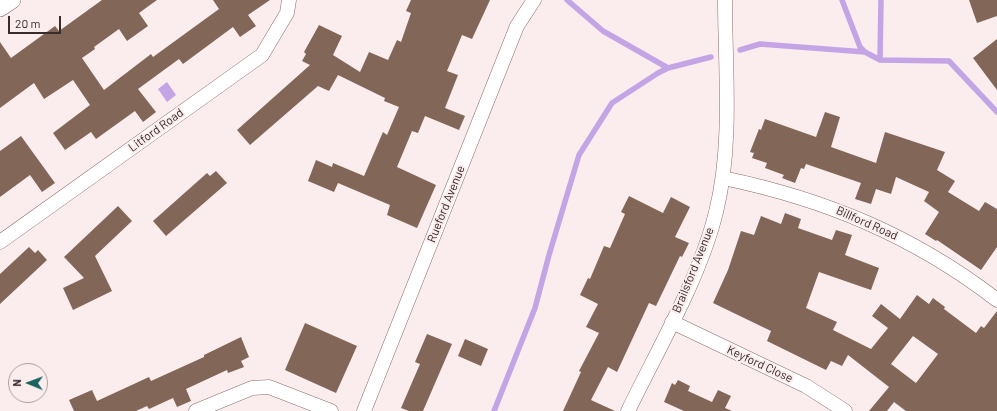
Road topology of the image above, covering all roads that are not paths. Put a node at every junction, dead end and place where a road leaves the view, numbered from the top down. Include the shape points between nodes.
1 (12, 0) edge
2 (289, 0) edge
3 (534, 0) edge
4 (725, 0) edge
5 (0, 8) edge
6 (723, 178) junction
7 (0, 242) edge
8 (997, 300) edge
9 (672, 322) junction
10 (196, 411) edge
11 (331, 411) edge
12 (364, 411) edge
13 (628, 411) edge
14 (846, 411) edge

1 - 5 street
2 - 7 street, Litford Road via 287,13 262,55
3 - 12 street, Rueford Avenue via 517,26
4 - 6 street, Brailsford Avenue via 726,148
6 - 8 street, Billford Road via 801,197 876,226 947,264
6 - 9 street, Brailsford Avenue via 705,248
9 - 13 street, Brailsford Avenue
9 - 14 street, Keyford Close via 806,386
10 - 11 street via 252,388 269,387

